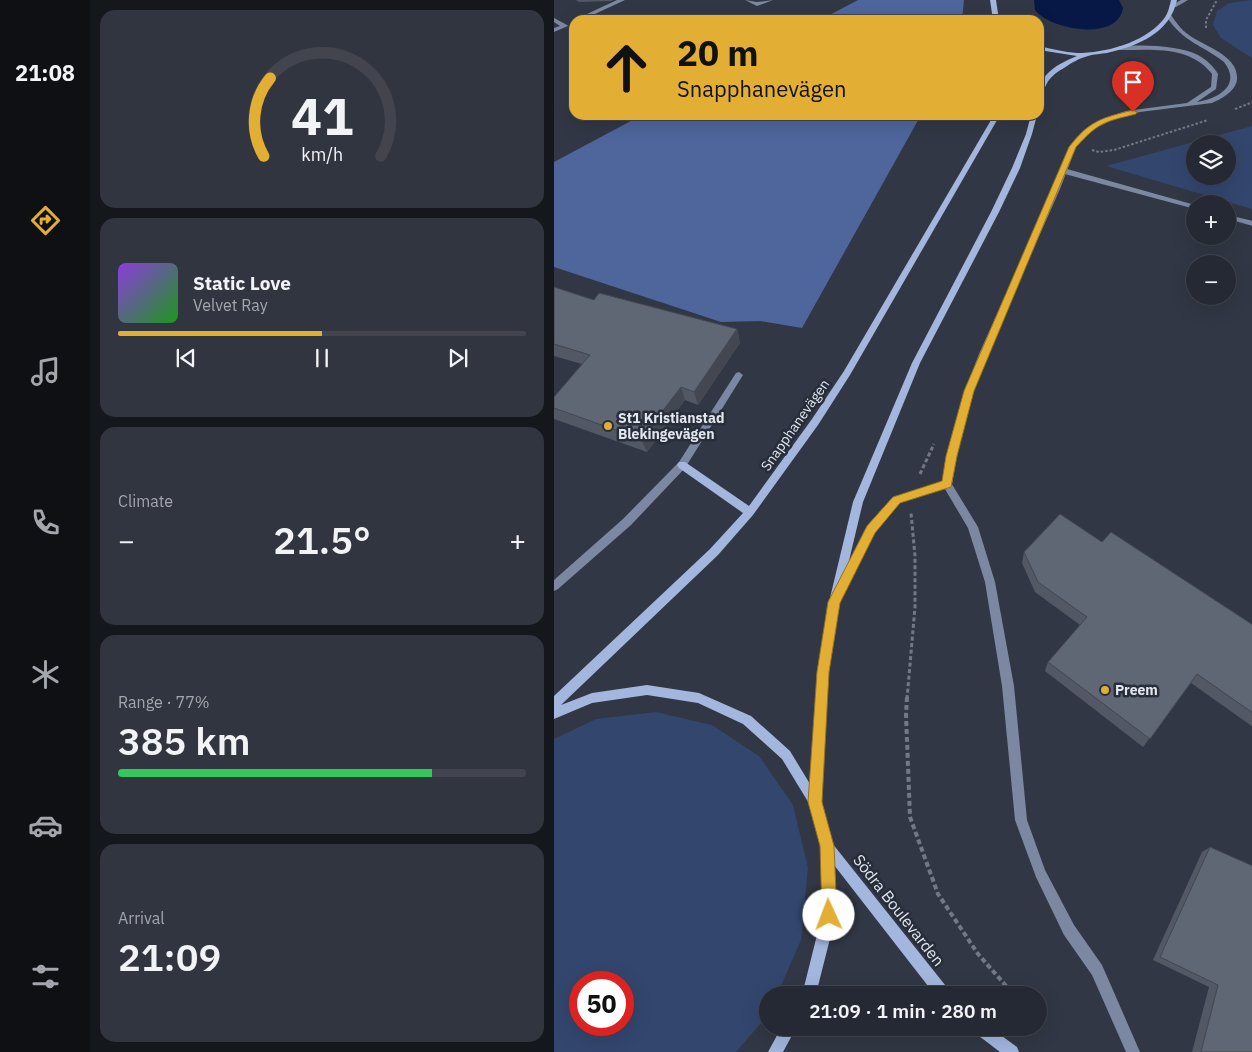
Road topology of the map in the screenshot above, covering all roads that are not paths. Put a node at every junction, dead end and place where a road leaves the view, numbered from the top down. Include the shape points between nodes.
1 (622, 0) edge
2 (748, 0) edge
3 (770, 0) edge
4 (993, 0) edge
5 (1185, 0) edge
6 (1174, 3) edge
7 (589, 15) edge
8 (995, 15) edge
9 (1169, 16) junction
10 (554, 20) edge
11 (569, 24) edge
12 (565, 26) junction
13 (554, 30) edge
14 (1119, 48) junction
15 (1044, 49) edge
16 (1087, 54) junction
17 (1044, 82) edge
18 (1185, 106) junction
19 (994, 120) edge
20 (1033, 120) edge
21 (1064, 171) junction
22 (1186, 205) edge
23 (1236, 219) edge
24 (1252, 224) edge
25 (739, 375) dead end
26 (682, 465) junction
27 (947, 484) junction
28 (750, 512) junction
29 (554, 586) edge
30 (834, 602) junction
31 (554, 704) edge
32 (554, 713) edge
33 (815, 802) junction
34 (827, 846) junction
35 (809, 986) edge
36 (937, 986) edge
37 (784, 1036) edge
38 (991, 1036) edge
39 (775, 1052) edge
40 (1012, 1052) edge
41 (1133, 1052) edge

1 - 7 street
2 - 3 street via 757,4
4 - 8 main road
5 - 6 street
6 - 9 main road
9 - 14 main road via 1150,34
9 - 18 street via 1186,36 1227,61 1233,71 1233,84 1221,98
10 - 12 street
11 - 12 street
12 - 13 street
14 - 16 main road
14 - 18 street via 1178,51 1206,62 1215,74 1214,88
15 - 16 main road
16 - 17 main road via 1051,72
18 - 21 street via 1112,117 1089,128 1073,147
19 - 28 main road, Snapphanevägen via 847,373
20 - 30 main road via 1016,168 995,212 916,363 858,502
21 - 22 street
21 - 27 street via 969,391 951,456
23 - 24 street
25 - 26 street
26 - 28 main road
26 - 29 street via 627,522
27 - 30 main road via 896,500 871,529
27 - 41 street via 973,527 990,582 1008,686 1020,820 1040,873 1069,930 1098,970
28 - 31 main road, Snapphanevägen via 714,552
30 - 33 main road via 823,672
32 - 33 main road via 592,698 647,690 700,698 747,720 786,754
33 - 34 main road
34 - 35 main road via 829,915
34 - 36 main road, Södra Boulevarden
37 - 39 main road
38 - 40 main road

